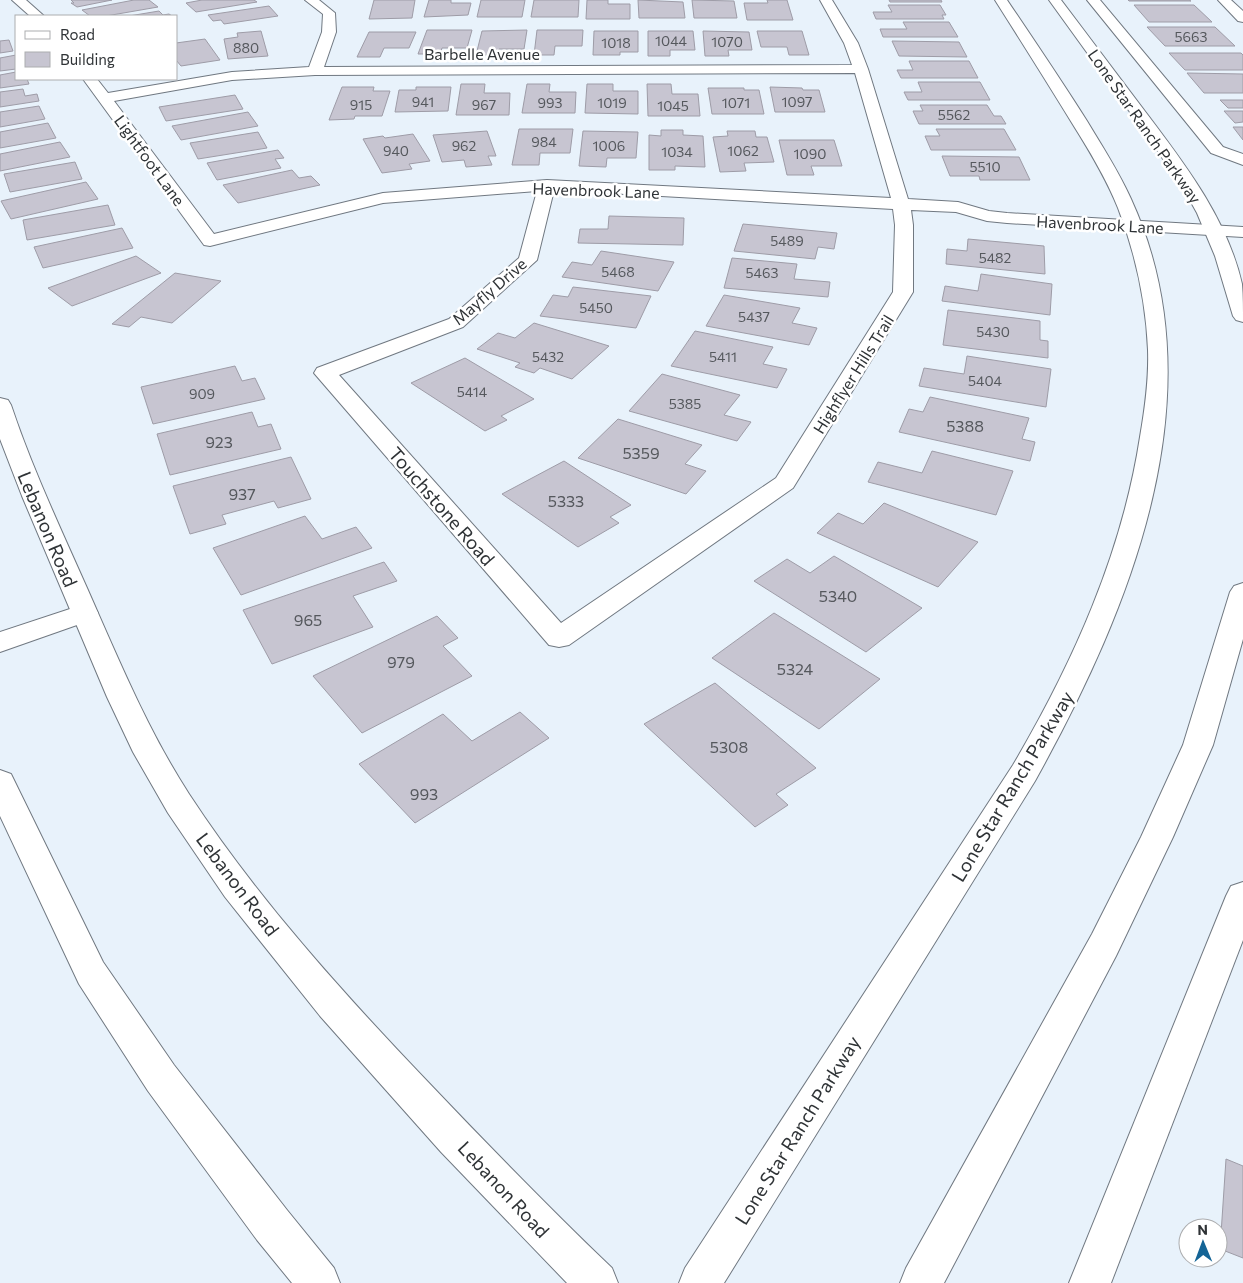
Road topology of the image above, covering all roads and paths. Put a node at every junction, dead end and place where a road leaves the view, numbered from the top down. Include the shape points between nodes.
1 (311, 0) edge
2 (826, 0) edge
3 (1001, 0) edge
4 (1055, 0) edge
5 (1093, 0) edge
6 (1224, 0) edge
7 (17, 5) edge
8 (36, 15) edge
9 (1243, 18) edge
10 (861, 69) junction
11 (315, 71) junction
12 (91, 80) edge
13 (104, 98) junction
14 (1243, 160) edge
15 (547, 186) junction
16 (1002, 201) dead end
17 (1032, 203) dead end
18 (901, 204) junction
19 (958, 207) junction
20 (1206, 214) junction
21 (1234, 215) dead end
22 (1129, 217) junction
23 (1214, 230) junction
24 (1243, 232) edge
25 (210, 241) joint
26 (1243, 316) edge
27 (325, 373) joint
28 (0, 406) edge
29 (1243, 592) edge
30 (84, 614) junction
31 (559, 638) joint
32 (0, 642) edge
33 (0, 782) edge
34 (1243, 896) edge
35 (318, 1283) edge
36 (597, 1283) edge
37 (700, 1283) edge
38 (921, 1283) edge
39 (1090, 1283) edge

1 - 11 street via 329,13 329,32
2 - 10 street, Highflyer Hills Trail via 851,43
3 - 22 street, Lone Star Ranch Parkway via 1110,173
4 - 20 street, Lone Star Ranch Parkway via 1176,163
5 - 14 street via 1217,150
6 - 9 street
7 - 8 street
10 - 11 street, Barbelle Avenue
10 - 18 street, Highflyer Hills Trail
11 - 13 street, Barbelle Avenue via 232,76
12 - 13 street, Lightfoot Lane
13 - 25 street, Lightfoot Lane
15 - 18 street, Havenbrook Lane
15 - 25 street, Havenbrook Lane via 383,198
15 - 27 street, Mayfly Drive via 528,260 456,323
16 - 19 street, Havenbrook Lane via 981,201
17 - 22 street, Havenbrook Lane
18 - 19 street, Havenbrook Lane
18 - 31 street, Highflyer Hills Trail via 904,225 902,292 785,483
19 - 22 street, Havenbrook Lane via 987,216 1008,218
20 - 21 street, Havenbrook Lane
20 - 22 street, Havenbrook Lane
20 - 23 street, Lone Star Ranch Parkway
22 - 23 street, Havenbrook Lane
22 - 37 street, Lone Star Ranch Parkway via 1146,270 1155,318 1157,395 1143,488 1127,547 1100,623 1054,722 1024,773
23 - 24 street, Havenbrook Lane
23 - 26 street, Lone Star Ranch Parkway
27 - 31 street, Touchstone Road
28 - 30 street, Lebanon Road via 13,447
29 - 38 street via 1198,745 1157,837 1104,945
30 - 32 street
30 - 36 street, Lebanon Road via 147,747 178,802 238,890 370,1047 559,1248
33 - 35 street via 91,973 161,1078
34 - 39 street

